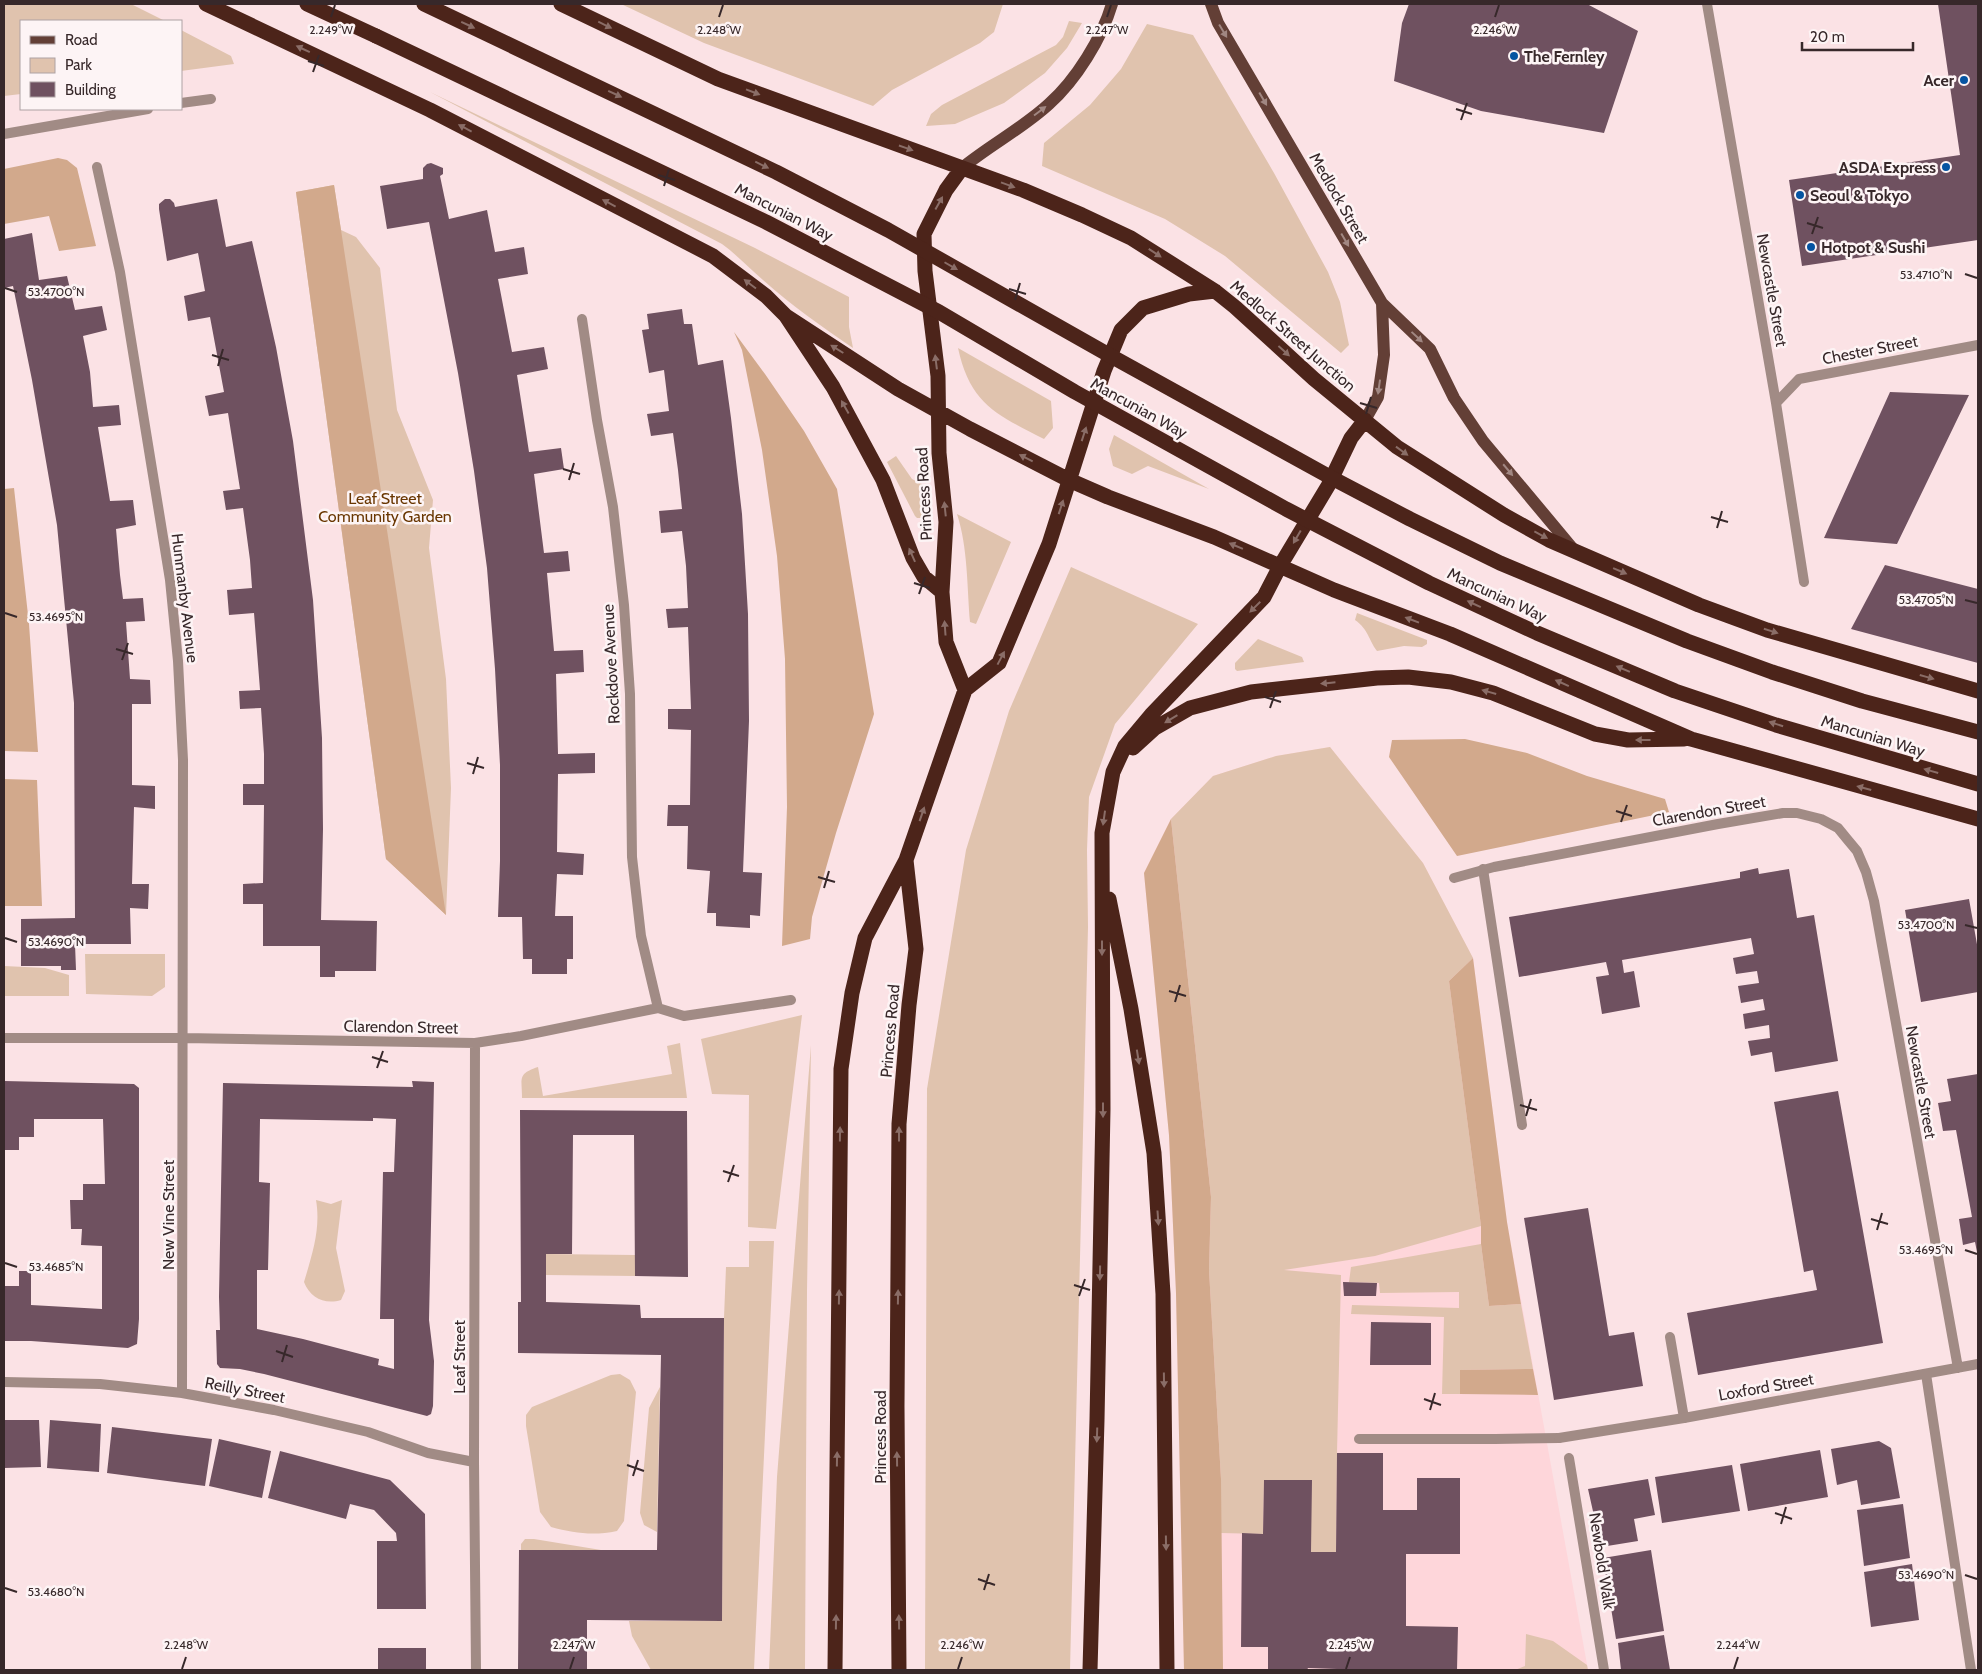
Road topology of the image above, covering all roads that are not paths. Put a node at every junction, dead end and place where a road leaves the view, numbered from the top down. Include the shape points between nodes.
1 (206, 4) edge
2 (307, 4) edge
3 (424, 4) edge
4 (561, 4) edge
5 (1112, 4) edge
6 (1211, 4) edge
7 (1707, 4) edge
8 (211, 99) dead end
9 (182, 103) edge
10 (142, 110) edge
11 (4, 134) edge
12 (97, 168) dead end
13 (962, 168) junction
14 (1215, 291) junction
15 (1382, 303) junction
16 (786, 316) junction
17 (582, 319) dead end
18 (1978, 345) edge
19 (1776, 403) junction
20 (938, 410) junction
21 (1365, 420) junction
22 (1069, 480) junction
23 (1575, 552) junction
24 (1280, 566) junction
25 (1804, 582) dead end
26 (942, 592) junction
27 (965, 690) junction
28 (1978, 691) edge
29 (1978, 732) edge
30 (1692, 740) junction
31 (1113, 772) junction
32 (1978, 784) edge
33 (1821, 819) joint
34 (1978, 819) edge
35 (906, 860) junction
36 (1102, 864) junction
37 (1483, 869) junction
38 (1454, 878) dead end
39 (792, 1000) dead end
40 (658, 1008) junction
41 (4, 1038) edge
42 (184, 1038) junction
43 (475, 1043) junction
44 (1522, 1125) dead end
45 (1670, 1337) dead end
46 (1978, 1364) edge
47 (1958, 1368) junction
48 (1926, 1374) junction
49 (4, 1382) edge
50 (182, 1393) junction
51 (1684, 1418) junction
52 (1359, 1439) dead end
53 (1569, 1458) dead end
54 (474, 1462) junction
55 (476, 1670) edge
56 (835, 1670) edge
57 (899, 1670) edge
58 (1090, 1670) edge
59 (1167, 1670) edge
60 (1604, 1670) edge
61 (1971, 1670) edge

16 -> 1 highway via 766,296 713,256 430,110
32 -> 2 highway, Mancunian Way, bridge via 1776,725 1675,690 1537,633 1438,587 1286,509 939,312 766,222
3 -> 29 highway, Mancunian Way, bridge via 776,172 888,230 1338,481 1500,564 1687,641 1862,701
4 -> 13 highway, Medlock Street Junction via 718,79
13 -> 5 main road via 1050,104 1091,50 1108,19
6 -> 15 main road, Medlock Street via 1218,23
7 - 19 street, Newcastle Street
8 - 9 street
10 - 11 street
12 - 42 street, Hunmanby Avenue via 120,272 170,580 183,760
13 -> 14 highway, Medlock Street Junction via 1082,214 1131,238
20 -> 13 highway via 938,376 925,271 924,234 946,190
14 -> 21 highway, Medlock Street Junction
22 -> 14 highway via 1104,370 1121,330 1143,308 1189,294
15 -> 21 main road, Medlock Street via 1384,355 1378,397
15 -> 23 main road via 1430,349 1447,386 1483,441
20 -> 16 highway via 898,389
26 -> 16 highway via 924,577 913,558 883,480 854,423
17 - 40 street, Rockdove Avenue via 614,517 624,605 630,694 632,857 641,936
18 - 19 street, Chester Street via 1799,379
19 - 25 street, Newcastle Street
22 -> 20 highway
26 -> 20 highway, Princess Road via 946,522
21 -> 23 highway via 1414,459 1504,515
21 -> 24 highway
24 -> 22 highway
27 -> 22 highway via 999,664 1049,544
23 -> 28 highway via 1699,606 1767,630
30 -> 24 highway via 1450,634
24 -> 31 highway via 1264,598 1151,715 1125,746
27 -> 26 highway, Princess Road via 946,642
35 -> 27 highway, Princess Road
30 -> 31 highway via 1628,740 1595,734 1494,693 1451,682 1408,677 1378,678 1250,692 1190,708 1155,728
34 -> 30 highway
31 -> 36 highway via 1102,833
33 - 37 street, Clarendon Street via 1800,813 1783,813
33 - 47 street, Newcastle Street via 1838,828 1852,845 1869,882
56 -> 35 highway via 841,1069 852,993 865,938
57 -> 35 highway, Princess Road via 899,1124 916,949
36 -> 58 highway via 1098,1420
36 -> 59 highway via 1131,1008 1154,1152 1163,1294
37 - 38 street, Clarendon Street
37 - 44 street
39 - 40 street, Clarendon Street via 684,1016
40 - 43 street, Clarendon Street
41 - 42 street, Clarendon Street
42 - 43 street, Clarendon Street
42 - 50 street, New Vine Street
43 - 54 street, Leaf Street
45 - 51 street
46 - 47 street, Loxford Street
47 - 48 street, Loxford Street
48 - 51 street, Loxford Street
48 - 61 street
49 - 50 street, Reilly Street via 100,1384
50 - 54 street, Reilly Street via 368,1432 428,1452
51 - 52 street, Loxford Street via 1559,1438
53 - 60 street, Newbold Walk
54 - 55 street, Leaf Street

